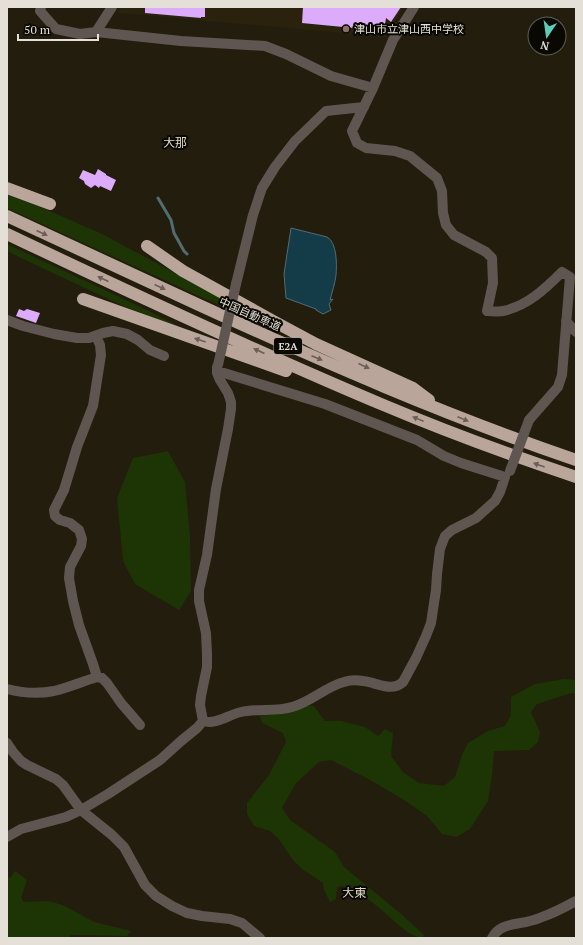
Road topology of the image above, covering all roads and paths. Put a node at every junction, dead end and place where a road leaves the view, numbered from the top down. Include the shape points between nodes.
1 (41, 7) edge
2 (112, 7) edge
3 (414, 7) edge
4 (96, 32) junction
5 (373, 88) junction
6 (364, 107) junction
7 (7, 188) edge
8 (50, 204) dead end
9 (7, 216) edge
10 (7, 234) edge
11 (147, 246) dead end
12 (83, 299) dead end
13 (7, 320) edge
14 (566, 321) junction
15 (576, 332) edge
16 (96, 336) junction
17 (164, 356) dead end
18 (217, 369) junction
19 (382, 404) junction
20 (444, 411) junction
21 (576, 460) edge
22 (507, 474) junction
23 (576, 478) edge
24 (97, 677) junction
25 (7, 689) edge
26 (203, 721) junction
27 (140, 725) dead end
28 (7, 743) edge
29 (81, 810) junction
30 (7, 837) edge
31 (576, 901) edge
32 (260, 938) edge
33 (492, 938) edge

1 - 4 street via 40,11 56,28 80,34
2 - 4 street
3 - 5 street via 393,40
4 - 5 street via 265,46 331,76
5 - 6 street
6 - 14 street via 352,131 357,142 366,148 395,151 410,156 437,178 442,191 446,225 454,235 486,252 492,258 493,283 487,311 502,312 526,303 562,272 570,277
6 - 18 street, bridge via 326,111 295,141 275,166 262,188 253,215
7 - 8 highway
9 -> 20 highway, 中国自動車道 / E2A via 316,358
19 -> 10 highway, E2A via 235,340
11 -> 20 highway via 183,271 316,344 413,388
19 -> 12 highway
13 - 16 street via 76,338
14 - 15 street
14 - 22 street, bridge via 562,375 558,387 529,420
16 - 17 street via 113,331 127,334
16 - 24 street via 101,355 93,406 64,490 54,510 55,516 70,522 82,539 70,567 69,578 79,625
18 - 22 street via 325,404 417,440 461,463
18 - 26 street via 228,393 231,409 199,590 207,654 200,705
23 -> 19 highway, E2A
20 -> 21 highway, 中国自動車道 / E2A
22 - 26 street via 495,501 476,518 445,536 440,549 431,622 416,658 400,685 388,687 349,680 338,683 293,707 240,712 217,721
24 - 25 street via 55,691 20,692
24 - 27 street via 107,683
26 - 29 street via 160,760
28 - 29 street via 21,761 63,785
29 - 30 street via 66,817 21,829
29 - 32 street via 124,847 145,885 156,896 186,913 242,923
31 - 33 street via 544,917 502,928

